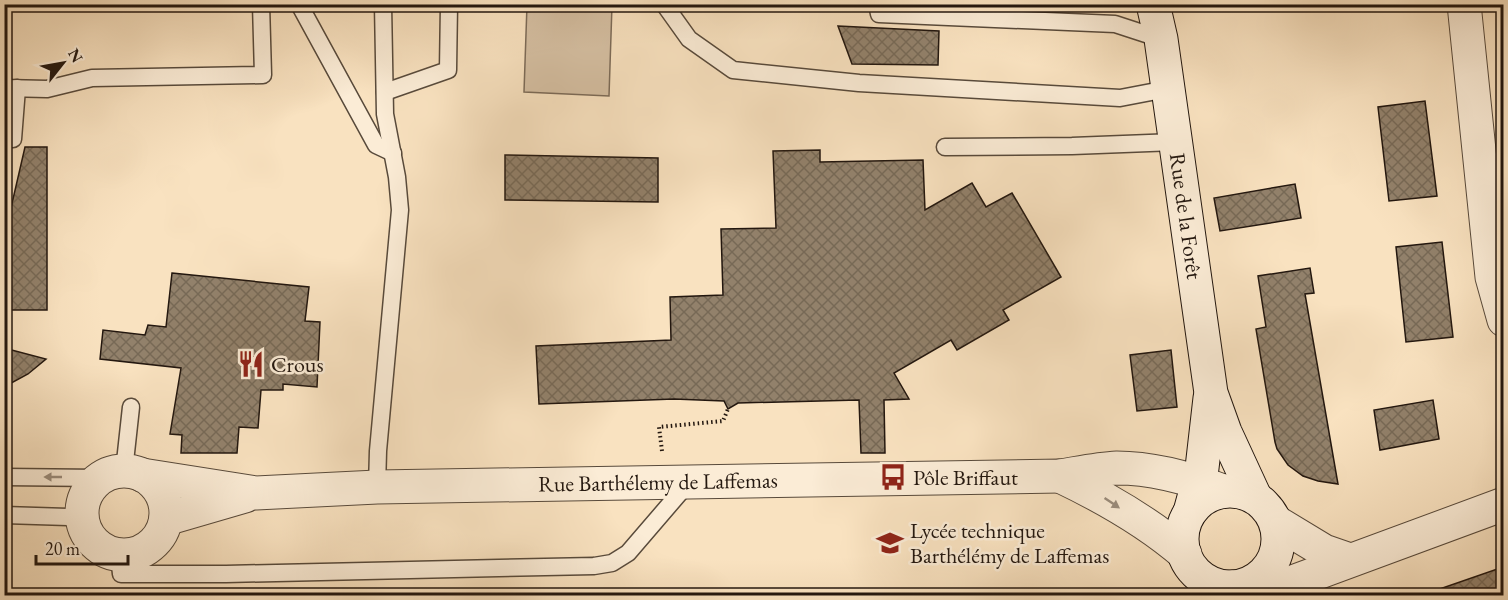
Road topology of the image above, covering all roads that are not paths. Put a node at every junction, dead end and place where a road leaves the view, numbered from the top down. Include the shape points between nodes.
1 (261, 4) edge
2 (298, 4) edge
3 (383, 4) edge
4 (450, 4) edge
5 (664, 4) edge
6 (877, 4) edge
7 (1153, 4) edge
8 (1162, 4) edge
9 (1464, 4) edge
10 (1161, 39) junction
11 (11, 88) edge
12 (1167, 89) junction
13 (385, 92) junction
14 (4, 139) edge
15 (1175, 142) junction
16 (945, 147) dead end
17 (393, 153) junction
18 (1503, 320) edge
19 (1211, 393) junction
20 (131, 407) dead end
21 (122, 475) junction
22 (1060, 476) junction
23 (4, 477) edge
24 (689, 482) junction
25 (377, 487) junction
26 (256, 493) junction
27 (1204, 495) junction
28 (1255, 497) junction
29 (1503, 504) edge
30 (4, 515) edge
31 (166, 519) junction
32 (83, 520) junction
33 (1276, 522) junction
34 (119, 555) junction
35 (1350, 560) junction
36 (1231, 581) edge

1 - 11 lane via 263,75 92,78 47,89
2 - 17 lane via 376,145
3 - 13 lane
4 - 13 lane via 448,70
5 - 12 lane via 689,39 733,70 859,83 1120,98
6 - 10 lane via 879,14 1115,24
7 - 10 street, Rue de la Forêt
8 - 10 street, Rue de la Forêt
9 - 18 street via 1492,277
10 - 12 street, Rue de la Forêt
11 - 14 lane via 13,139
12 - 15 street, Rue de la Forêt
13 - 17 lane
15 - 16 lane
15 - 19 street, Rue de la Forêt
17 - 25 lane via 400,210
19 - 27 street
19 - 28 street
20 - 21 lane
21 -> 23 lane, Rue Barthélemy de Laffemas
21 - 26 street, Rue Barthélemy de Laffemas
21 - 31 street via 151,480 164,498
21 - 32 street via 92,486 82,508
22 - 24 street, Rue Barthélemy de Laffemas
22 - 27 street, Rue Barthélemy de Laffemas via 1117,468 1147,470
22 -> 36 street via 1105,498
24 - 25 street, Rue Barthélemy de Laffemas
24 - 34 lane via 627,553 612,563 594,566 121,574
25 - 26 street, Rue Barthélemy de Laffemas
26 - 31 street, Rue Barthélemy de Laffemas
27 - 28 street via 1240,491
27 - 36 street via 1183,533
28 - 33 street
29 - 35 street
30 - 32 lane
31 - 34 street via 164,530 150,547 141,553
32 - 34 street via 86,531 99,547
33 - 35 street via 1324,551
33 - 36 street via 1276,553
35 - 36 street via 1282,586

